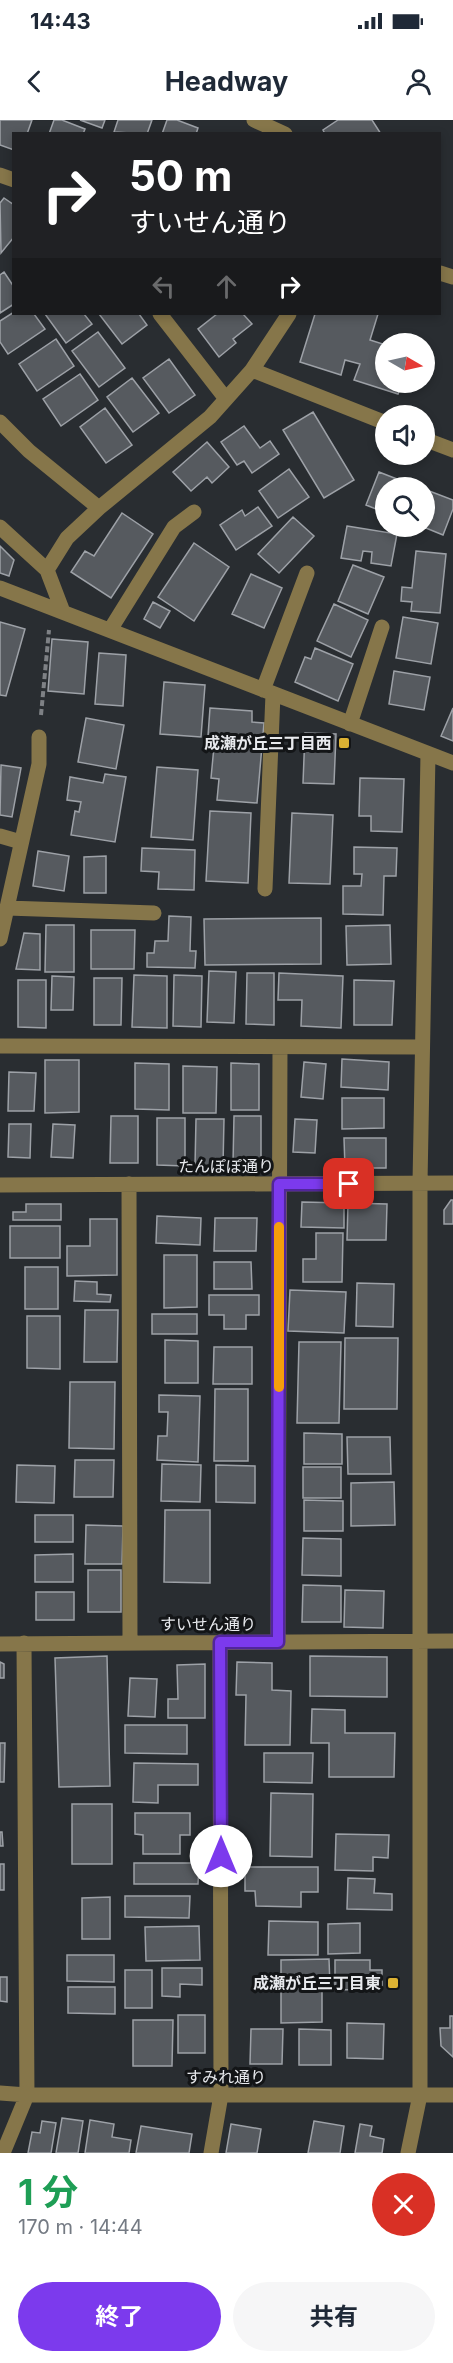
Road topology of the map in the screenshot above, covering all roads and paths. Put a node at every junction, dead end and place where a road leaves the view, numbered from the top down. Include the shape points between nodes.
1 (254, 120) edge
2 (281, 132) edge
3 (161, 315) edge
4 (288, 315) edge
5 (252, 370) junction
6 (226, 399) junction
7 (375, 419) edge
8 (0, 422) edge
9 (435, 443) edge
10 (453, 450) edge
11 (99, 508) junction
12 (194, 512) dead end
13 (0, 527) edge
14 (47, 570) junction
15 (307, 573) dead end
16 (0, 588) edge
17 (57, 610) junction
18 (382, 627) dead end
19 (110, 630) junction
20 (268, 692) junction
21 (350, 724) junction
22 (39, 737) joint
23 (428, 754) junction
24 (453, 763) edge
25 (0, 836) edge
26 (21, 842) junction
27 (265, 889) dead end
28 (7, 908) junction
29 (154, 913) dead end
30 (0, 939) edge
31 (0, 1046) edge
32 (280, 1047) junction
33 (422, 1047) junction
34 (420, 1183) junction
35 (453, 1183) edge
36 (129, 1184) junction
37 (279, 1184) junction
38 (0, 1185) edge
39 (420, 1641) junction
40 (453, 1641) edge
41 (130, 1642) junction
42 (220, 1642) junction
43 (278, 1642) junction
44 (24, 1643) junction
45 (0, 1644) edge
46 (0, 2093) edge
47 (27, 2095) junction
48 (221, 2095) junction
49 (420, 2095) junction
50 (453, 2096) edge
51 (3, 2153) edge
52 (211, 2153) edge
53 (408, 2153) edge

1 - 2 street
3 - 6 street
4 - 5 street
5 - 6 street
5 - 7 street
6 - 11 street via 210,417
8 - 11 street
9 - 10 street
11 - 14 street via 67,538
12 - 19 street via 174,527
13 - 14 street
14 - 17 street
15 - 20 street
16 - 17 street
17 - 19 street
17 - 22 path
18 - 21 street
19 - 20 street
20 - 21 street
20 - 27 street
21 - 23 street
22 - 26 street via 39,764
23 - 24 street
23 - 33 street
25 - 26 street
26 - 28 street
28 - 29 street
28 - 30 street
31 - 32 street
32 - 33 street
32 - 37 street
33 - 34 street
34 - 35 street, たんぽぽ通り
34 - 37 street, たんぽぽ通り
34 - 39 street
36 - 37 street, たんぽぽ通り
36 - 38 street, たんぽぽ通り
36 - 41 street
37 - 43 street
39 - 40 street, すいせん通り
39 - 43 street, すいせん通り
39 - 49 street
41 - 42 street, すいせん通り
41 - 44 street, すいせん通り
42 - 43 street, すいせん通り
42 - 48 street
44 - 45 street, すいせん通り
44 - 47 street
46 - 47 street, すみれ通り
47 - 48 street, すみれ通り
47 - 51 street
48 - 49 street, すみれ通り
48 - 52 street
49 - 50 street, すみれ通り
49 - 53 street

